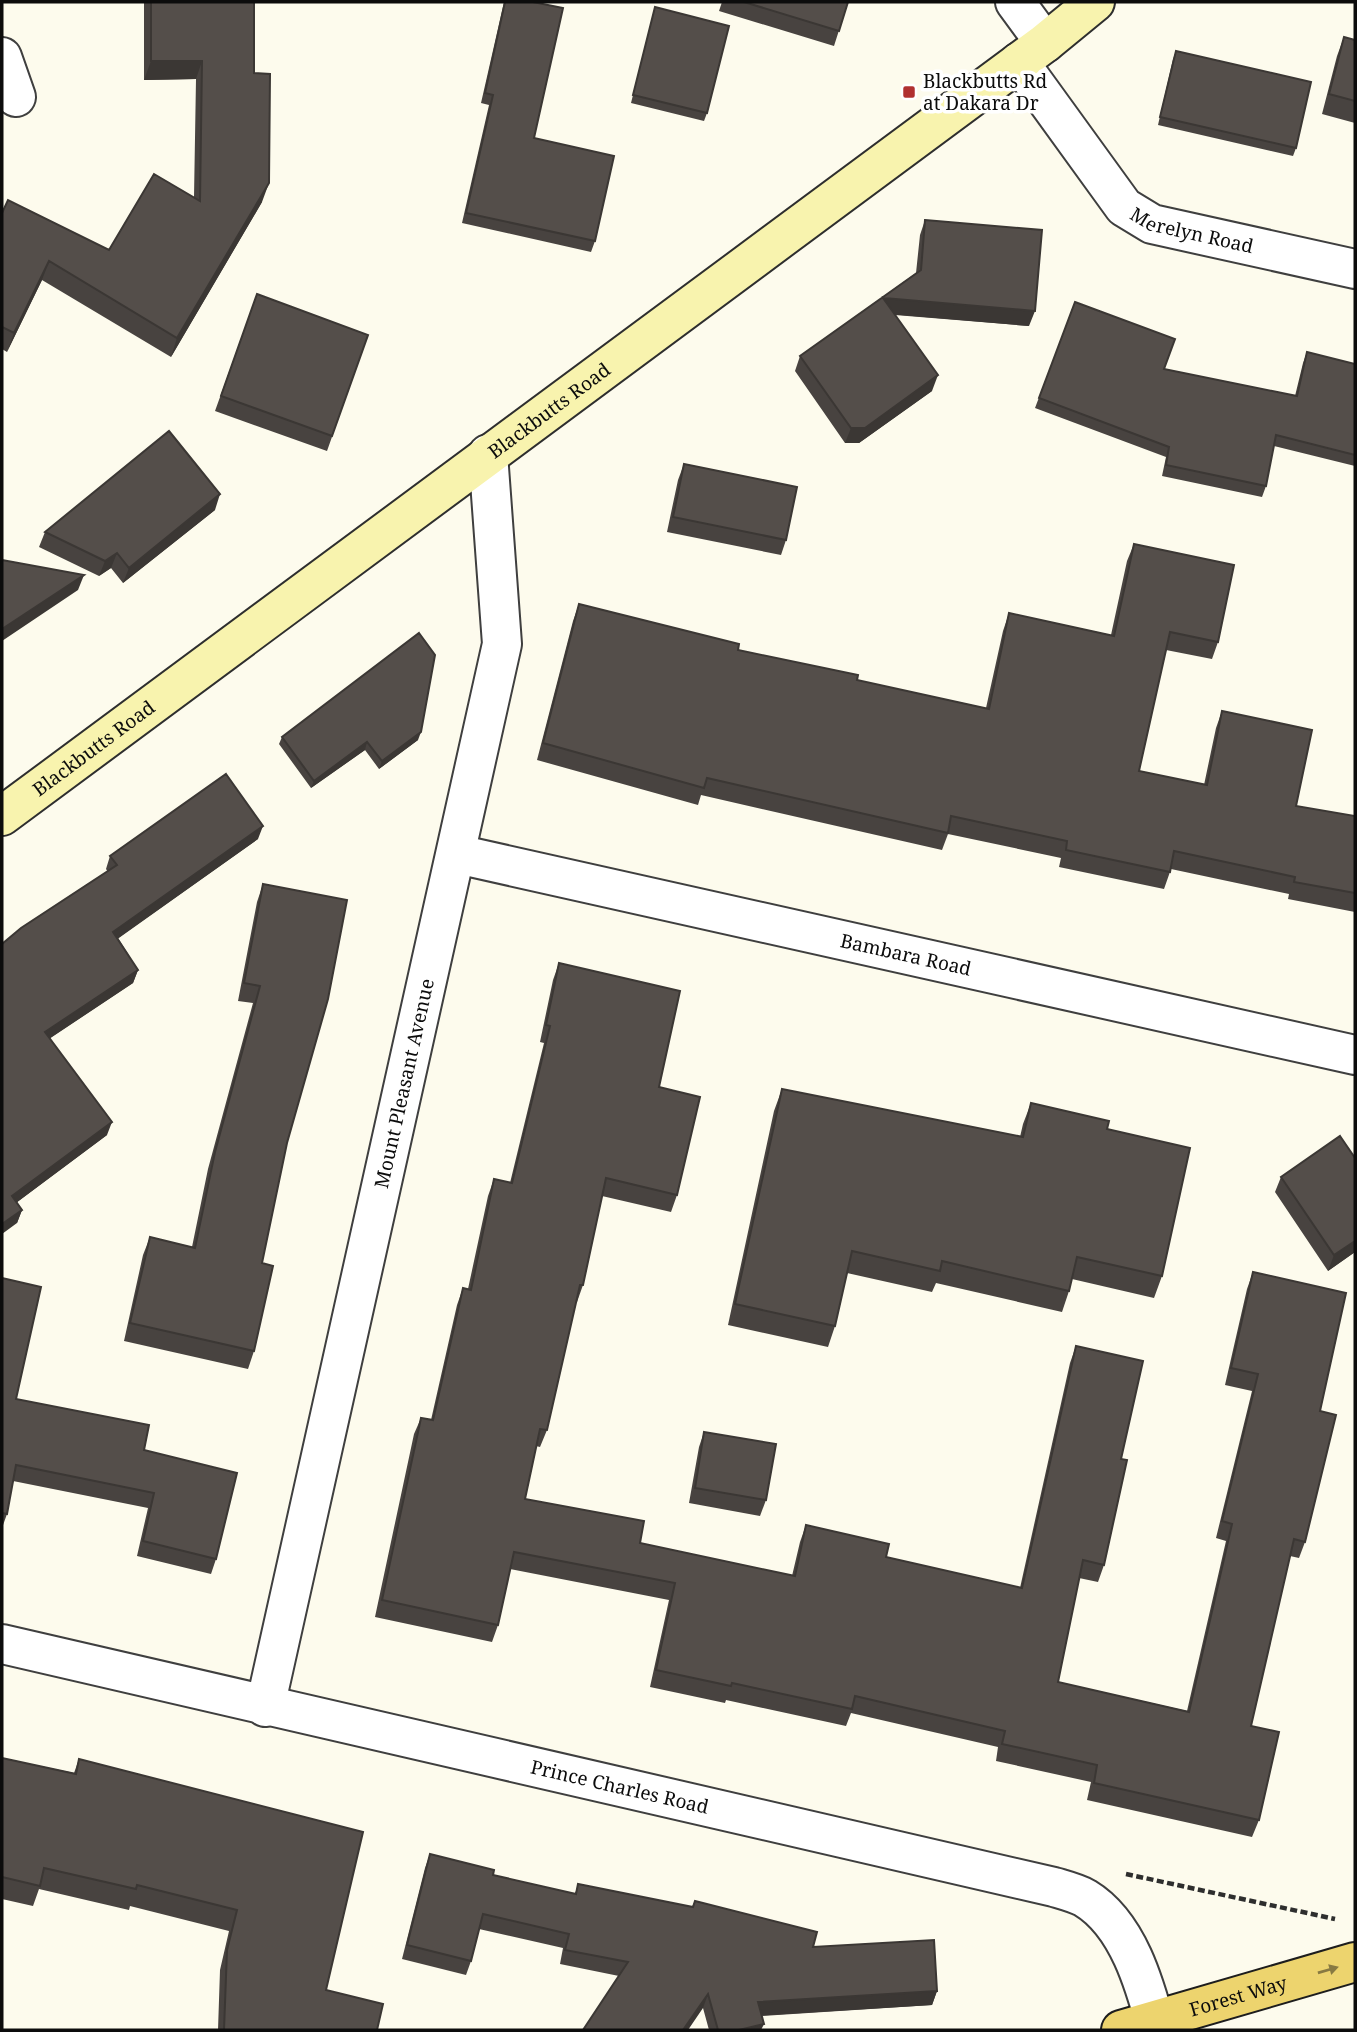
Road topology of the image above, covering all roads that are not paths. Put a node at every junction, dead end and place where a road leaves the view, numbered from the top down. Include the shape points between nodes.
1 (1014, 2) edge
2 (1095, 2) edge
3 (1032, 52) junction
4 (2, 57) edge
5 (16, 97) dead end
6 (1355, 269) edge
7 (488, 454) junction
8 (2, 816) edge
9 (457, 854) junction
10 (1355, 1055) edge
11 (2, 1644) edge
12 (265, 1707) junction
13 (1355, 1962) edge
14 (1144, 2027) edge

1 - 3 street, Merelyn Road
2 - 3 street, Blackbutts Road
3 - 6 street, Merelyn Road via 1124,207 1152,224
3 - 7 street, Blackbutts Road
4 - 5 street
7 - 8 street, Blackbutts Road
7 - 9 street, Mount Pleasant Avenue via 502,644
9 - 10 street, Bambara Road
9 - 12 street, Mount Pleasant Avenue
11 - 12 street, Prince Charles Road
12 - 14 street, Prince Charles Road via 1054,1886 1085,1898 1110,1920 1127,1947
14 -> 13 main road, Forest Way

